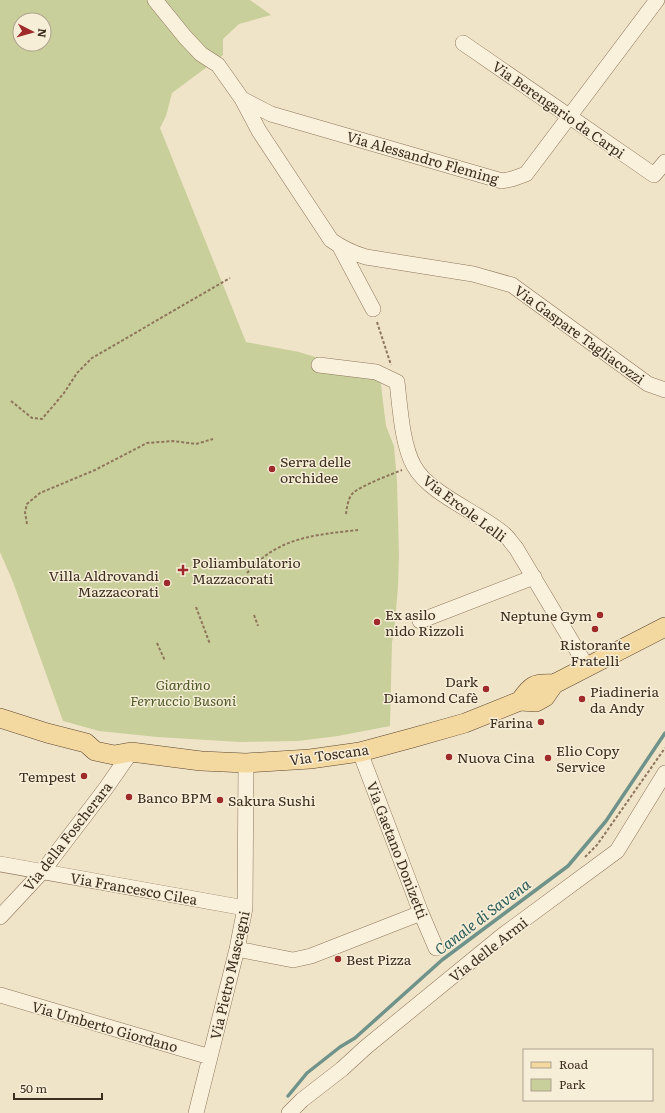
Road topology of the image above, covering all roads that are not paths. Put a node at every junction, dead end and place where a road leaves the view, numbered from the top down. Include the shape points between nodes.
1 (155, 0) edge
2 (657, 0) edge
3 (463, 43) dead end
4 (242, 99) junction
5 (570, 117) junction
6 (665, 162) edge
7 (340, 247) junction
8 (373, 309) road end
9 (319, 365) dead end
10 (665, 390) edge
11 (534, 577) junction
12 (420, 620) dead end
13 (665, 627) edge
14 (587, 667) junction
15 (0, 718) edge
16 (131, 752) junction
17 (360, 752) junction
18 (246, 763) junction
19 (665, 773) edge
20 (0, 864) edge
21 (42, 872) junction
22 (245, 908) junction
23 (421, 913) junction
24 (0, 918) edge
25 (436, 948) dead end
26 (238, 949) junction
27 (0, 995) edge
28 (210, 1057) junction
29 (292, 1112) edge
30 (196, 1113) edge

1 - 4 street, Via Alessandro Fleming via 201,54 218,65
2 - 5 street, Via Alessandro Fleming
3 - 5 street, Via Berengario da Carpi
4 - 5 street, Via Alessandro Fleming via 271,114 502,181 526,174
4 - 7 street, Via Gaspare Tagliacozzi via 259,131 306,202 332,240
5 - 6 street, Via Berengario da Carpi via 654,175
7 - 8 street
7 - 10 street, Via Gaspare Tagliacozzi via 366,257 473,274 512,285 648,384
9 - 11 street, Via Ercole Lelli via 376,372 397,382 406,445 414,466 435,489 504,534
11 - 12 street
11 - 14 street, Via Ercole Lelli
13 - 14 main road, Via Toscana
14 - 17 main road, Via Toscana via 554,684 545,697 536,702 520,701 466,723
15 - 16 main road, Via Toscana via 86,743 95,751 114,755
16 - 18 main road, Via Toscana via 201,762
16 - 21 street, Via della Foscherara
17 - 18 main road, Via Toscana via 310,759
17 - 23 street, Via Gaetano Donizetti
18 - 22 street, Via Pietro Mascagni
19 - 29 street, Via delle Armi via 617,851 503,935 302,1100
20 - 21 street, Via Francesco Cilea
21 - 22 street, Via Francesco Cilea
21 - 24 street, Via della Foscherara
22 - 26 street, Via Pietro Mascagni
23 - 25 street, Via Gaetano Donizetti
23 - 26 street via 311,956 293,960
26 - 28 street, Via Pietro Mascagni
27 - 28 street, Via Umberto Giordano
28 - 30 street, Via Pietro Mascagni

